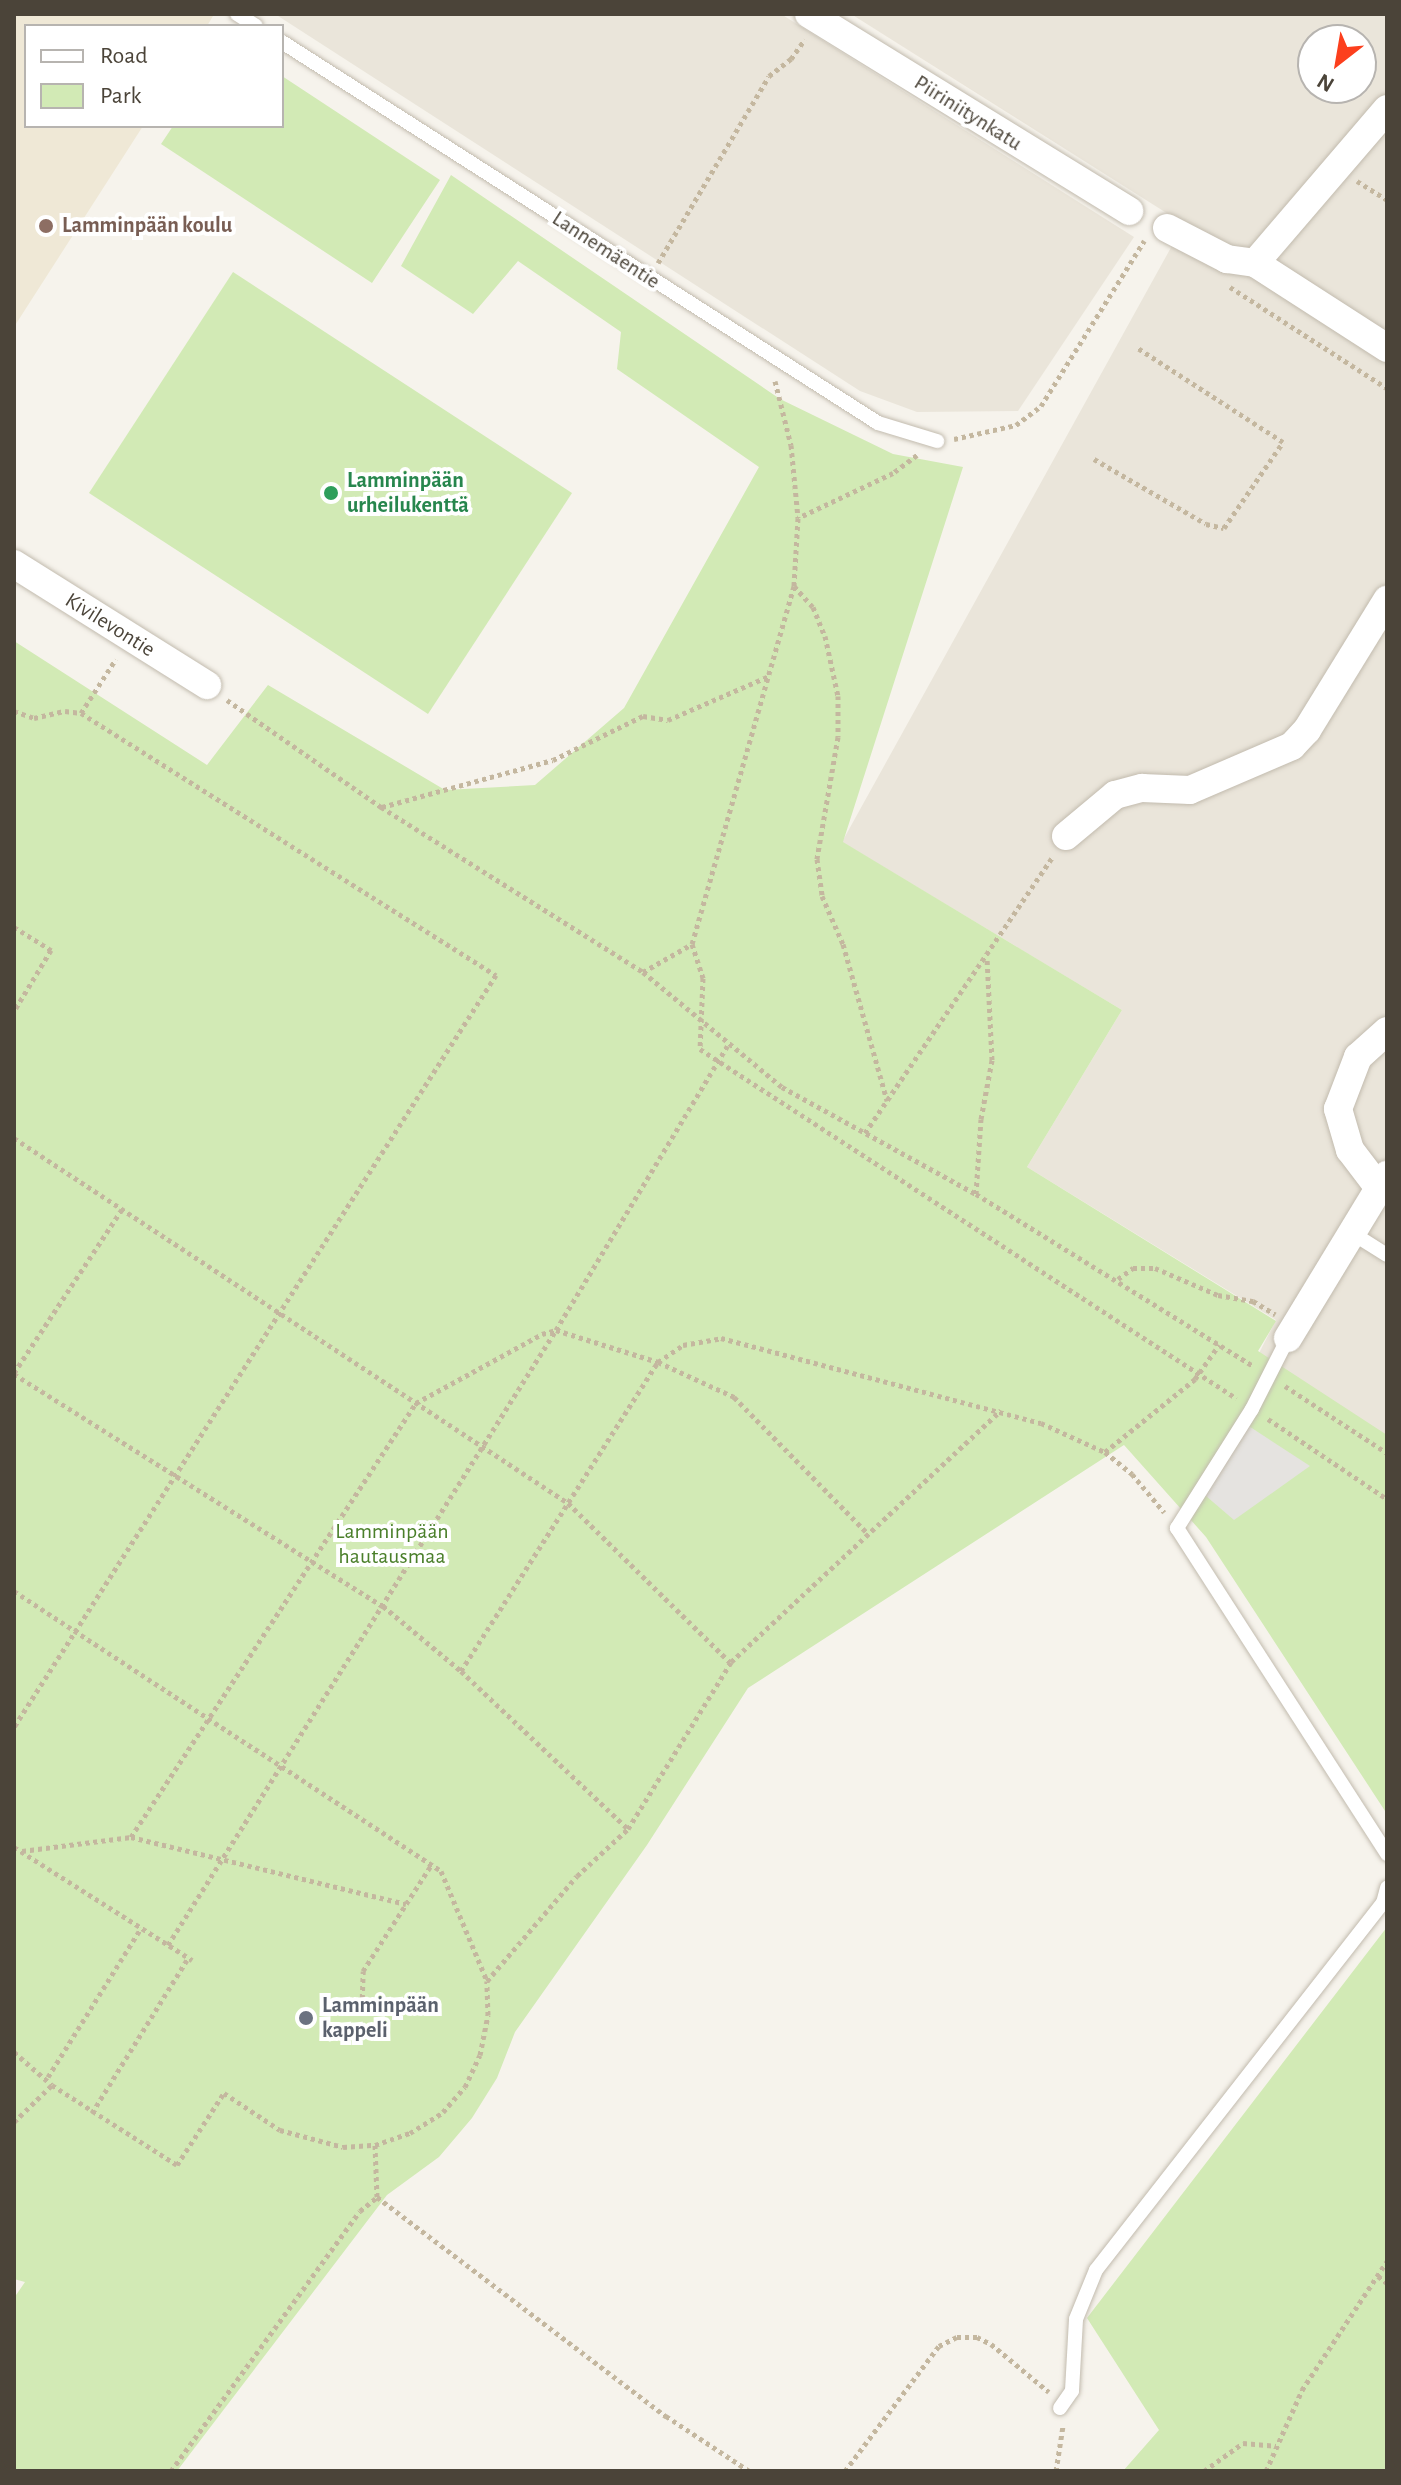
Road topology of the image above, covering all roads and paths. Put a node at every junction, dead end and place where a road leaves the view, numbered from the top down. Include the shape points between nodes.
1 (813, 17) edge
2 (284, 43) edge
3 (1387, 109) edge
4 (1338, 169) junction
5 (1387, 200) edge
6 (1129, 211) dead end
7 (1158, 232) joint
8 (1255, 263) junction
9 (649, 278) junction
10 (1215, 278) dead end
11 (1136, 347) dead end
12 (1387, 348) edge
13 (765, 352) junction
14 (1387, 388) edge
15 (937, 441) junction
16 (1094, 459) dead end
17 (798, 518) junction
18 (14, 564) edge
19 (794, 586) junction
20 (1387, 600) edge
21 (130, 637) junction
22 (769, 676) junction
23 (207, 685) joint
24 (14, 711) edge
25 (81, 713) junction
26 (381, 807) junction
27 (1066, 836) joint
28 (14, 927) edge
29 (692, 944) junction
30 (987, 958) junction
31 (643, 972) junction
32 (14, 1011) edge
33 (703, 1019) junction
34 (1387, 1031) edge
35 (727, 1046) junction
36 (718, 1061) junction
37 (887, 1101) junction
38 (865, 1133) junction
39 (14, 1138) edge
40 (1383, 1181) edge
41 (976, 1194) junction
42 (122, 1209) junction
43 (1352, 1233) junction
44 (1387, 1255) edge
45 (1118, 1279) junction
46 (282, 1314) junction
47 (556, 1330) junction
48 (1291, 1334) junction
49 (1219, 1345) junction
50 (658, 1362) junction
51 (14, 1373) edge
52 (1200, 1374) junction
53 (1269, 1375) junction
54 (416, 1403) junction
55 (1252, 1409) junction
56 (1001, 1410) junction
57 (481, 1446) junction
58 (1105, 1452) junction
59 (1387, 1453) edge
60 (177, 1480) junction
61 (1387, 1499) edge
62 (568, 1503) junction
63 (1177, 1528) junction
64 (866, 1532) junction
65 (311, 1562) junction
66 (14, 1591) edge
67 (383, 1606) junction
68 (77, 1632) junction
69 (731, 1662) junction
70 (461, 1671) junction
71 (209, 1718) junction
72 (14, 1727) edge
73 (282, 1766) junction
74 (628, 1829) junction
75 (131, 1837) junction
76 (14, 1847) edge
77 (22, 1851) junction
78 (1387, 1854) edge
79 (225, 1856) junction
80 (432, 1864) junction
81 (1387, 1888) edge
82 (406, 1904) junction
83 (141, 1928) junction
84 (168, 1945) junction
85 (487, 1981) junction
86 (362, 2006) dead end
87 (14, 2052) edge
88 (48, 2077) junction
89 (52, 2085) junction
90 (92, 2113) junction
91 (14, 2122) edge
92 (375, 2145) junction
93 (377, 2197) junction
94 (1387, 2261) edge
95 (1378, 2276) junction
96 (1387, 2283) edge
97 (1060, 2408) junction
98 (1276, 2446) junction
99 (171, 2471) edge
100 (749, 2471) edge
101 (845, 2471) edge
102 (1056, 2471) edge
103 (1204, 2471) edge
104 (1266, 2471) edge

1 - 6 street, Piiriniitynkatu
1 - 9 path via 791,59 769,76
2 - 9 lane, Lannemäentie
3 - 4 street
4 - 5 path
4 - 8 street
7 - 8 street via 1227,259
7 - 15 path via 1035,412 984,436
8 - 12 street
9 - 13 lane, Lannemäentie
10 - 14 path
11 - 16 path via 1283,442 1224,528 1206,524
13 - 15 lane, Lannemäentie via 878,423
13 - 17 path via 791,445
15 - 17 path via 893,473
17 - 19 path
18 - 21 street, Kivilevontie
19 - 22 path
19 - 37 path via 813,607 825,636 838,696 838,737 817,859 822,896 843,944
20 - 27 street via 1292,746 1190,790 1142,788 1115,795
21 - 23 street, Kivilevontie
21 - 25 path
22 - 26 path via 668,720 643,716 553,760
22 - 29 path
23 - 26 path
24 - 25 path via 34,718
25 - 46 path via 496,975
26 - 31 path
27 - 30 path
28 - 32 path via 51,950
29 - 31 path
29 - 33 path via 703,978
30 - 37 path
30 - 41 path via 992,1060
31 - 33 path
33 - 35 path
33 - 36 path via 700,1049
34 - 40 street via 1358,1057 1338,1109 1350,1150
35 - 36 path
35 - 38 path via 782,1087
36 - 47 path
36 - 52 path
37 - 38 path
38 - 41 path
39 - 42 path
40 - 43 street
41 - 45 path
42 - 46 path
42 - 51 path
43 - 44 lane
43 - 48 street
45 - 48 path via 1143,1266 1169,1271 1218,1295 1253,1301
45 - 49 path
46 - 54 path
46 - 60 path
47 - 50 path
47 - 54 path
47 - 57 path
48 - 53 lane
49 - 52 path
49 - 53 path
50 - 56 path via 683,1345 721,1338
50 - 62 path
50 - 64 path via 734,1397
51 - 60 path
52 - 55 path
52 - 58 path
53 - 55 lane
53 - 59 path
54 - 57 path
54 - 65 path
55 - 61 path
55 - 63 lane
56 - 58 path
56 - 64 path
57 - 62 path
57 - 67 path
58 - 63 path via 1132,1474
60 - 65 path
60 - 68 path
62 - 69 path
62 - 70 path
63 - 78 lane
64 - 69 path
65 - 67 path
65 - 71 path
66 - 68 path
67 - 70 path
67 - 73 path
68 - 71 path
68 - 72 path
69 - 74 path
70 - 74 path
71 - 73 path
71 - 75 path
73 - 79 path
73 - 80 path
74 - 85 path via 545,1911
75 - 77 path
75 - 79 path
76 - 77 path
77 - 83 path
79 - 82 path
79 - 84 path
80 - 82 path
80 - 85 path via 441,1871
81 - 97 lane via 1383,1903 1096,2270 1076,2319 1072,2391
82 - 86 path via 363,1971
83 - 84 path
83 - 88 path
84 - 90 path via 190,1959
85 - 92 path via 483,2041 465,2087 443,2112 410,2133
87 - 88 path
88 - 89 path
89 - 90 path
89 - 91 path
90 - 92 path via 177,2165 224,2093 280,2130 309,2141
92 - 93 path
93 - 99 path via 360,2211
93 - 100 path via 666,2416
94 - 95 path
95 - 96 path
95 - 98 path via 1302,2390
97 - 101 path via 1047,2388 991,2344 977,2337 957,2337 939,2346
97 - 102 path via 1064,2435
98 - 103 path via 1243,2443
98 - 104 path

